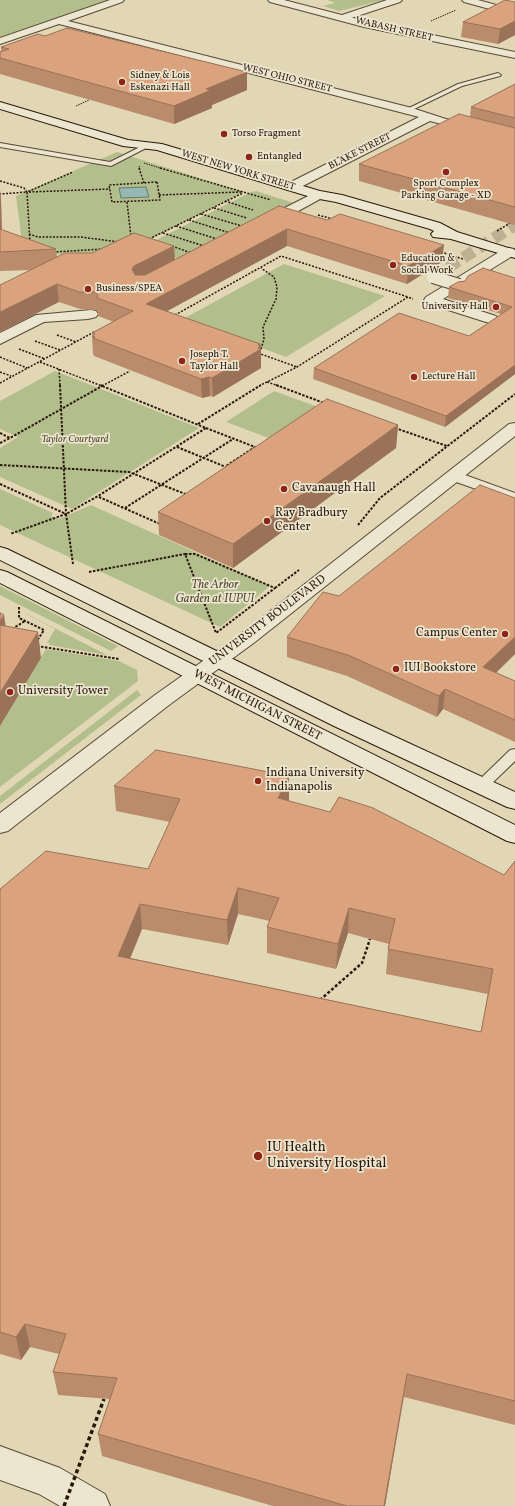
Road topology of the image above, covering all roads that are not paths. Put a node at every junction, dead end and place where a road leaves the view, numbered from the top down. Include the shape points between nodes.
1 (119, 0) edge
2 (273, 0) edge
3 (397, 0) edge
4 (470, 1) edge
5 (515, 13) edge
6 (342, 18) junction
7 (58, 21) junction
8 (0, 41) edge
9 (515, 56) edge
10 (498, 75) dead end
11 (0, 98) edge
12 (0, 105) edge
13 (408, 110) junction
14 (429, 117) junction
15 (515, 140) edge
16 (0, 145) edge
17 (152, 147) junction
18 (291, 187) junction
19 (318, 195) junction
20 (250, 225) edge
21 (512, 253) edge
22 (433, 277) dead end
23 (459, 285) edge
24 (92, 314) dead end
25 (491, 319) edge
26 (0, 339) edge
27 (515, 428) edge
28 (454, 476) junction
29 (515, 498) edge
30 (0, 553) edge
31 (0, 576) edge
32 (218, 660) junction
33 (196, 675) junction
34 (515, 753) edge
35 (482, 786) junction
36 (515, 801) edge
37 (0, 825) edge
38 (515, 835) edge
39 (0, 1463) edge
40 (93, 1506) edge

1 - 7 street
2 - 6 street, WABASH STREET
3 - 6 street
4 - 5 street
6 - 9 street, WABASH STREET
7 - 8 street
7 - 13 street, WEST OHIO STREET
10 - 13 lane via 460,85
11 - 17 street, WEST NEW YORK STREET via 136,137
12 - 17 street, WEST NEW YORK STREET via 127,143
13 - 14 street, WEST OHIO STREET
14 - 15 street, WEST OHIO STREET
14 - 18 street, BLAKE STREET
16 - 17 lane via 111,164
17 - 18 street, WEST NEW YORK STREET
18 - 19 street, WEST NEW YORK STREET
19 - 20 street
19 - 21 street, WEST NEW YORK STREET via 328,203 418,230 452,235
21 - 25 street via 431,300
22 - 23 street, bridge
24 - 26 street via 41,318
27 - 28 street, UNIVERSITY BOULEVARD
28 - 29 street
28 - 32 street, UNIVERSITY BOULEVARD
30 - 32 street, WEST MICHIGAN STREET
31 - 33 street, WEST MICHIGAN STREET
32 - 33 street, UNIVERSITY BOULEVARD
32 - 35 street, WEST MICHIGAN STREET
33 - 37 street, UNIVERSITY BOULEVARD
33 - 38 street, WEST MICHIGAN STREET
34 - 35 lane
35 - 36 street, WEST MICHIGAN STREET
39 - 40 street via 48,1480

